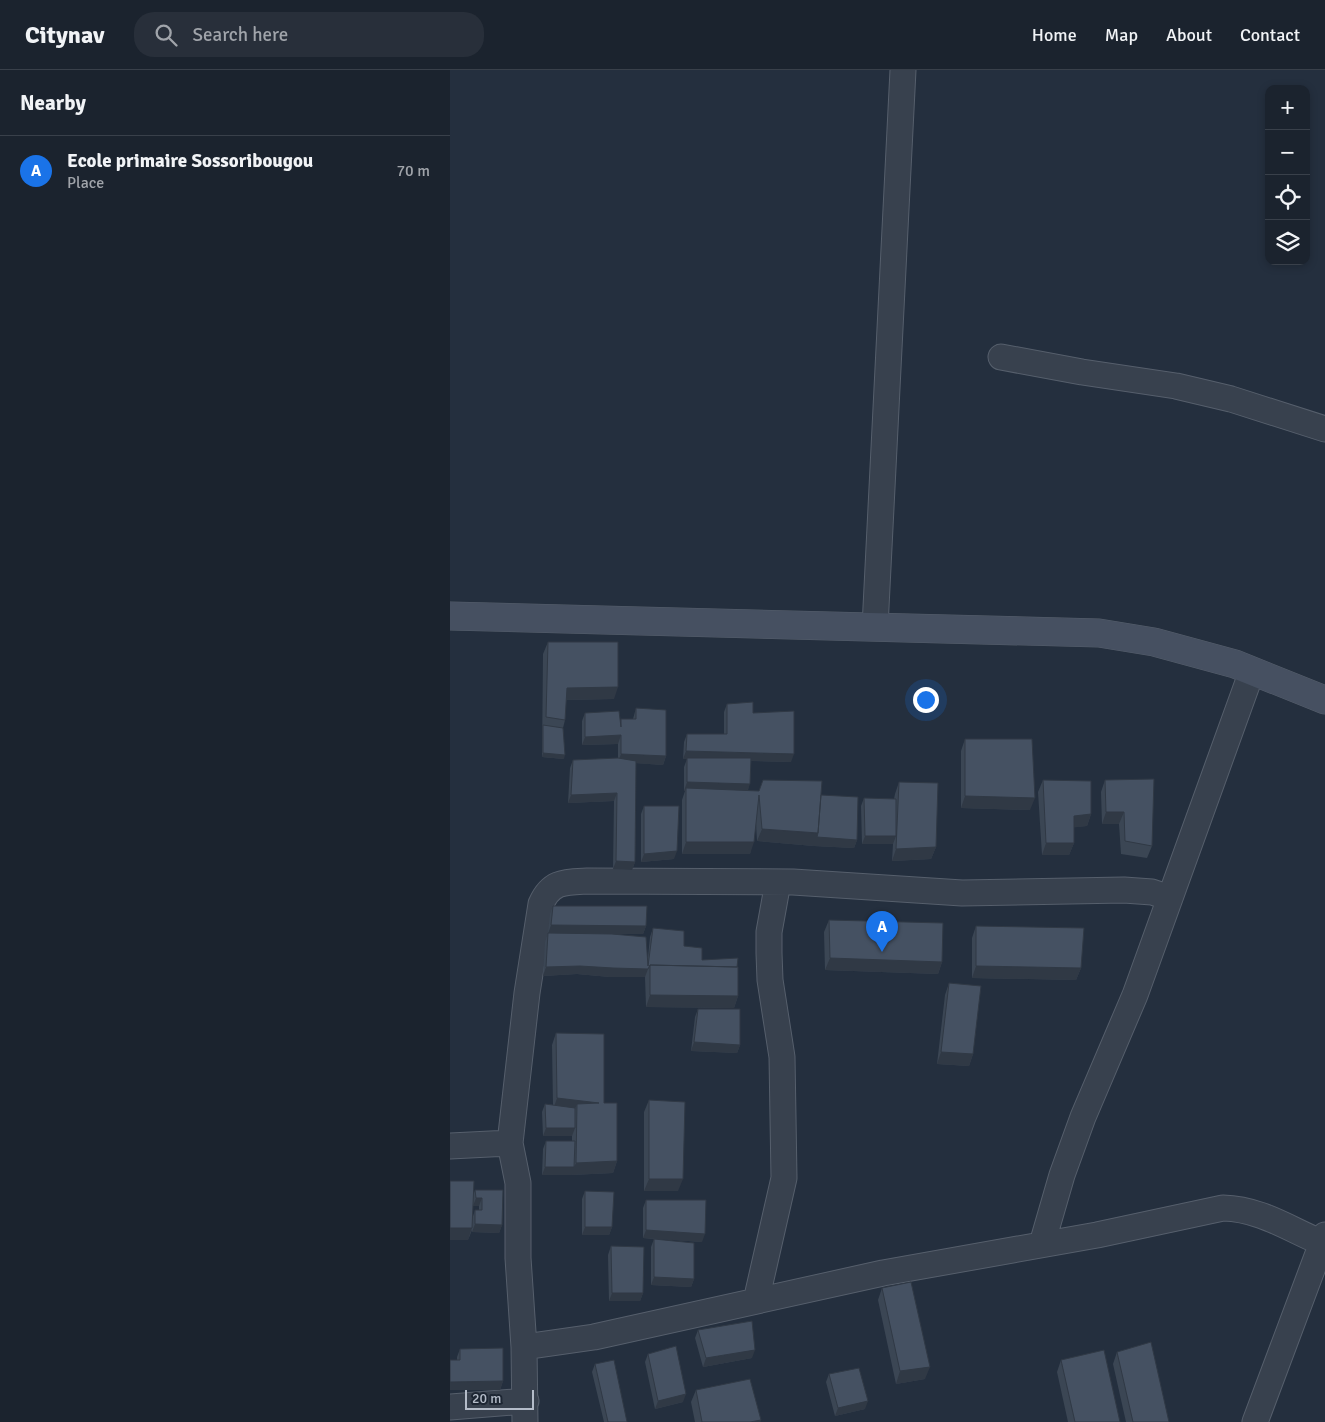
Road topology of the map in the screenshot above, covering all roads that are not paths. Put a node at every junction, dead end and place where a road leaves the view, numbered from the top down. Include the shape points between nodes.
1 (903, 70) edge
2 (1001, 357) dead end
3 (1325, 429) edge
4 (450, 616) edge
5 (875, 627) junction
6 (1252, 671) junction
7 (1325, 700) edge
8 (778, 882) junction
9 (1170, 898) junction
10 (510, 1143) junction
11 (450, 1146) edge
12 (1324, 1240) edge
13 (1042, 1244) junction
14 (756, 1301) junction
15 (524, 1347) junction
16 (450, 1407) edge
17 (525, 1411) edge
18 (1255, 1422) edge

1 - 5 street
2 - 3 street via 1176,386 1231,399
4 - 5 street
5 - 6 street via 1099,633 1154,642
6 - 7 street
6 - 9 street
8 - 9 street via 962,893 1124,890 1152,892
8 - 10 street via 586,881 558,884 550,889 541,904
8 - 14 street via 769,932 769,953 782,1057 784,1178
9 - 13 street via 1135,995 1083,1117
10 - 11 street
10 - 15 street via 518,1183 518,1258
12 - 13 street via 1263,1215 1240,1208 1223,1208
12 - 18 street
13 - 14 street via 883,1273
14 - 15 street via 594,1337
15 - 17 street
16 - 17 street

